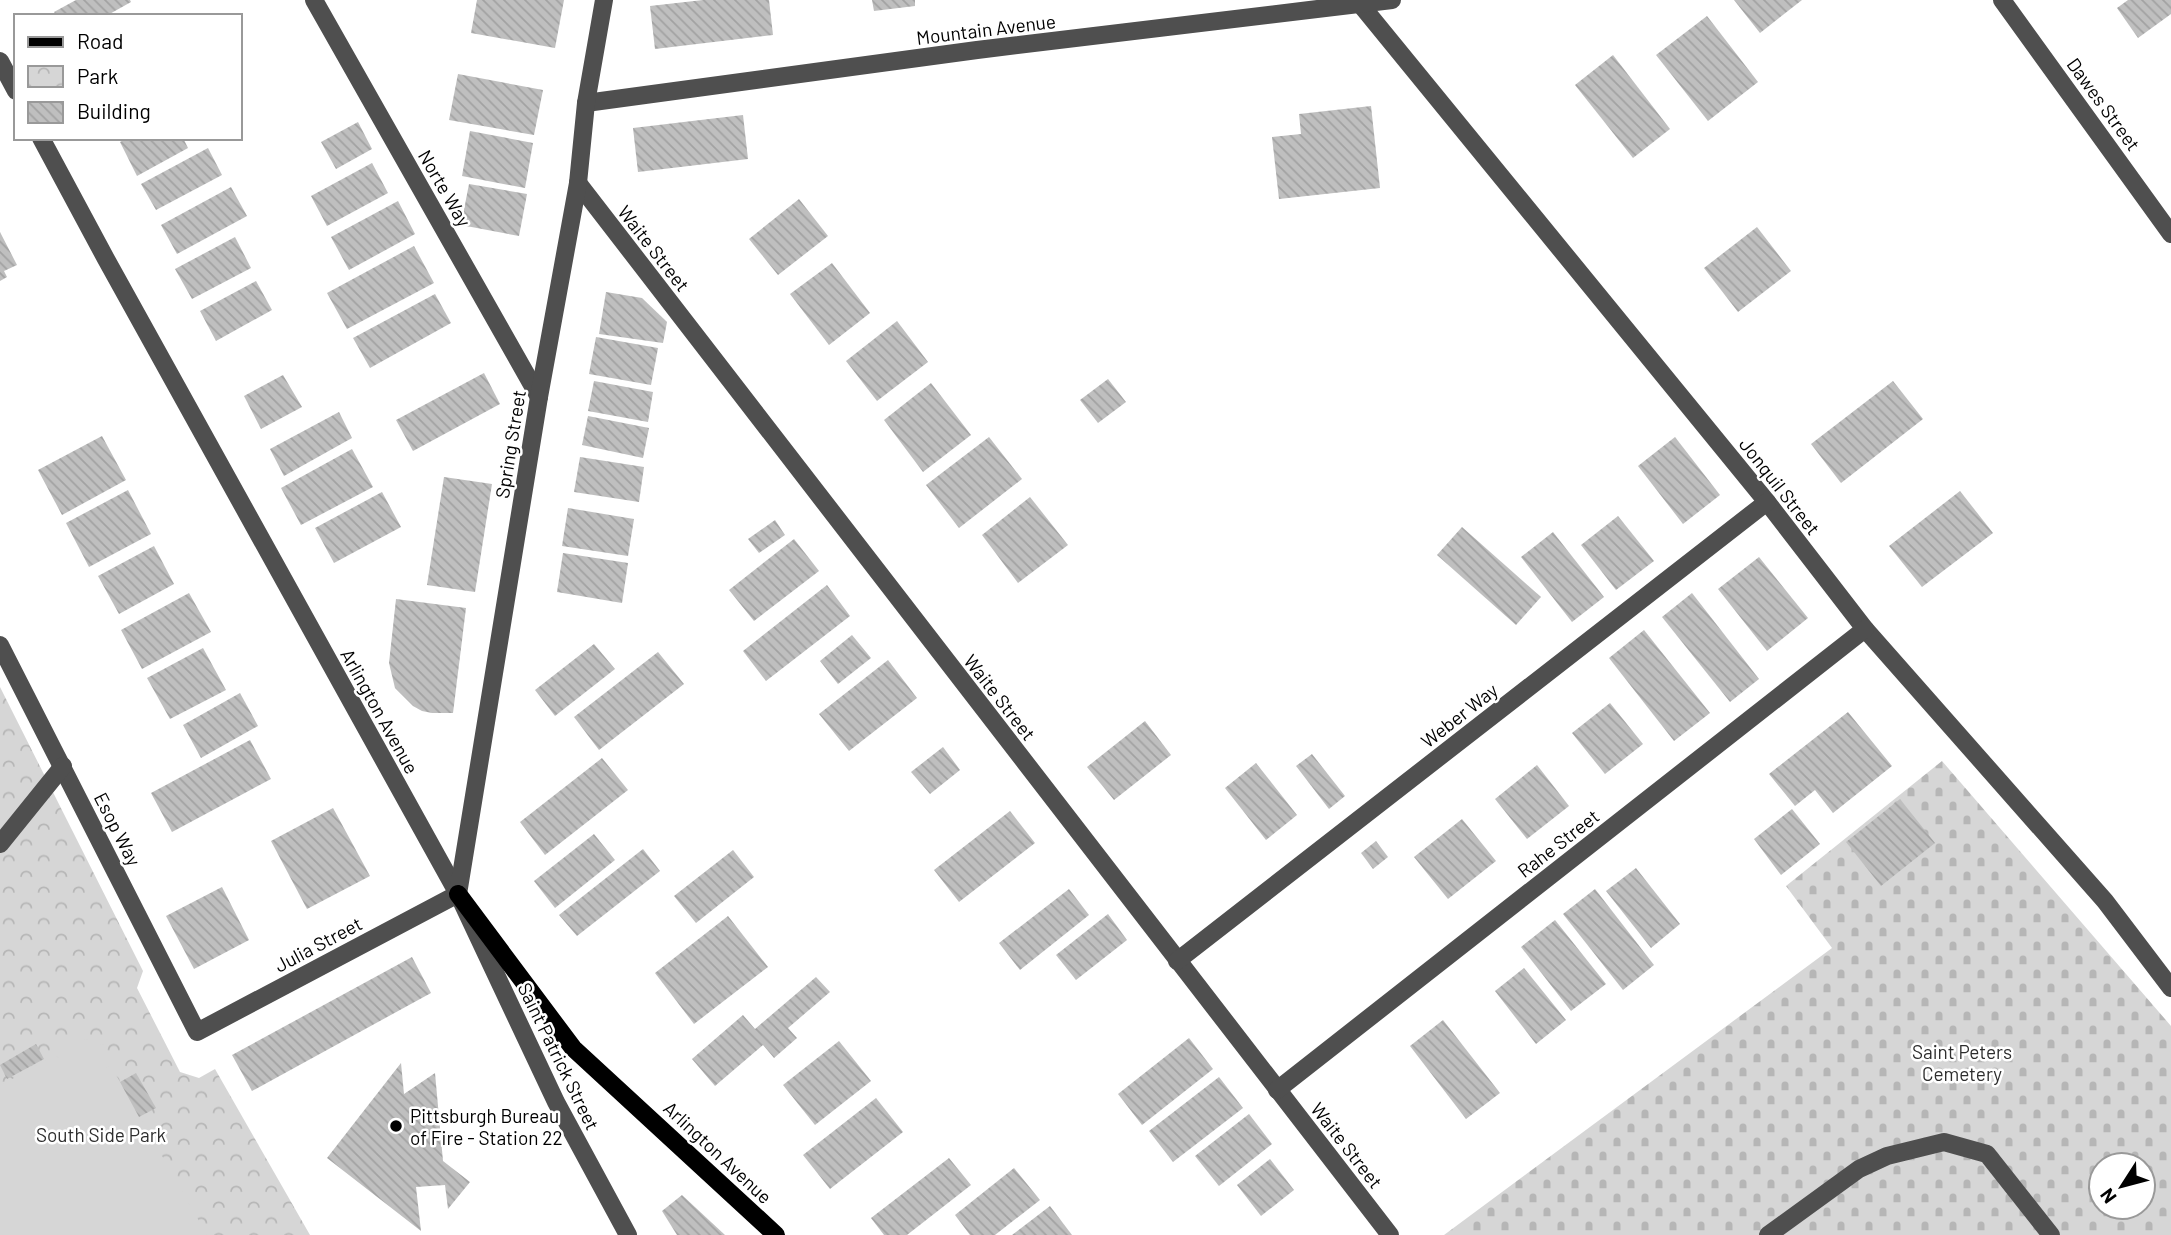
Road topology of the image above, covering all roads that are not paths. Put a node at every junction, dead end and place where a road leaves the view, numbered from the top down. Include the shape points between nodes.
1 (314, 0) edge
2 (604, 0) edge
3 (1392, 0) edge
4 (2002, 0) edge
5 (1361, 5) junction
6 (0, 61) edge
7 (14, 87) edge
8 (586, 103) junction
9 (42, 140) edge
10 (578, 183) junction
11 (2171, 233) edge
12 (539, 397) junction
13 (1767, 502) junction
14 (1865, 629) junction
15 (0, 645) edge
16 (63, 765) junction
17 (0, 844) edge
18 (458, 894) junction
19 (1177, 961) junction
20 (2171, 988) edge
21 (197, 1032) joint
22 (1277, 1090) junction
23 (628, 1235) edge
24 (776, 1235) edge
25 (1390, 1235) edge
26 (1768, 1235) edge
27 (2051, 1235) edge

1 - 12 street, Norte Way
2 - 8 street, Spring Street
3 - 5 street, Mountain Avenue
4 - 11 street, Dawes Street
5 - 8 street, Mountain Avenue via 991,48
5 - 13 street, Jonquil Street
6 - 7 street
8 - 10 street, Spring Street
9 - 18 street, Arlington Avenue
10 - 12 street, Spring Street
10 - 19 street, Waite Street
12 - 18 street, Spring Street
13 - 14 street, Jonquil Street
13 - 19 street, Weber Way
14 - 20 street, Jonquil Street via 2105,901
14 - 22 street, Rahe Street
15 - 16 street, Esop Way
16 - 17 street
16 - 21 street, Esop Way
18 - 21 street, Julia Street
18 - 23 street, Saint Patrick Street via 556,1102
18 - 24 main road, Arlington Avenue via 573,1048
19 - 22 street, Waite Street
22 - 25 street, Waite Street
26 - 27 street via 1859,1169 1887,1156 1944,1142 1987,1154

